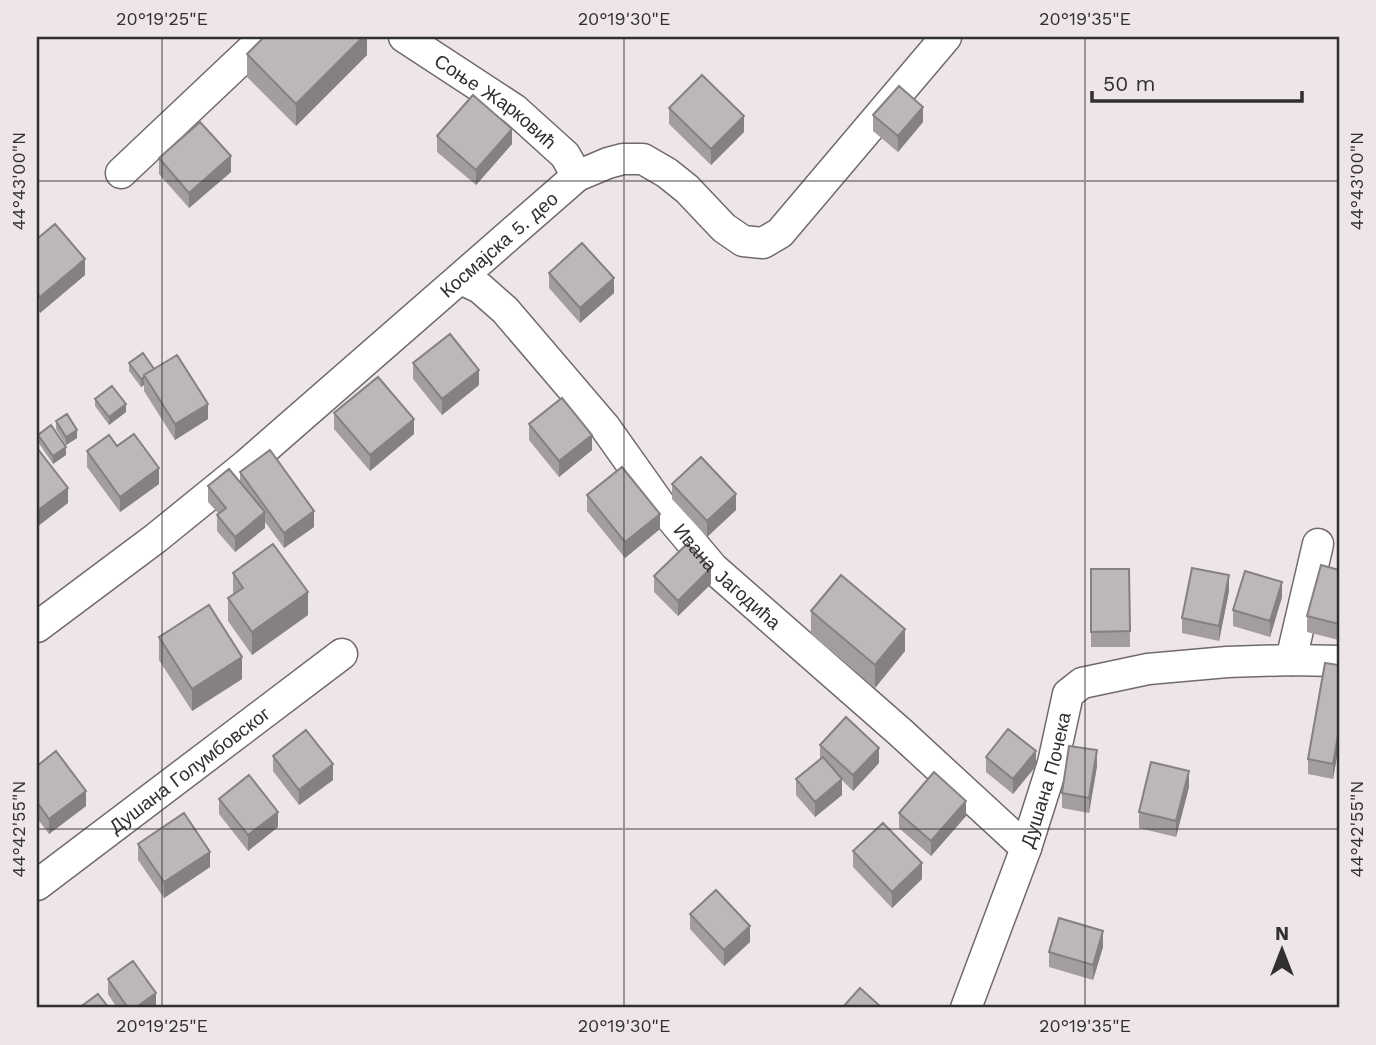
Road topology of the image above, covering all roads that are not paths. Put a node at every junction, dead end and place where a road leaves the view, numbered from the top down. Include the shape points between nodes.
1 (265, 37) edge
2 (404, 37) edge
3 (946, 37) edge
4 (121, 173) dead end
5 (577, 176) junction
6 (461, 279) junction
7 (1318, 544) dead end
8 (37, 627) edge
9 (342, 654) dead end
10 (1290, 660) junction
11 (1339, 660) edge
12 (1026, 848) junction
13 (37, 885) edge
14 (966, 1008) edge

1 - 4 street
2 - 5 street, Соње Жарковић via 514,109 565,155
3 - 5 street, Космајска 5. део via 780,233 762,243 743,241 724,228 687,189 642,159 623,159
5 - 6 street, Космајска 5. део
6 - 8 street, Космајска 5. део via 246,465
6 - 12 street, Ивана Јагодића via 505,310 605,427 661,506 713,568
7 - 10 street
9 - 13 street, Душана Голумбовског
10 - 11 street, Душана Почека
10 - 12 street, Душана Почека via 1148,668 1082,682 1068,694 1053,763
12 - 14 street, Душана Почека

